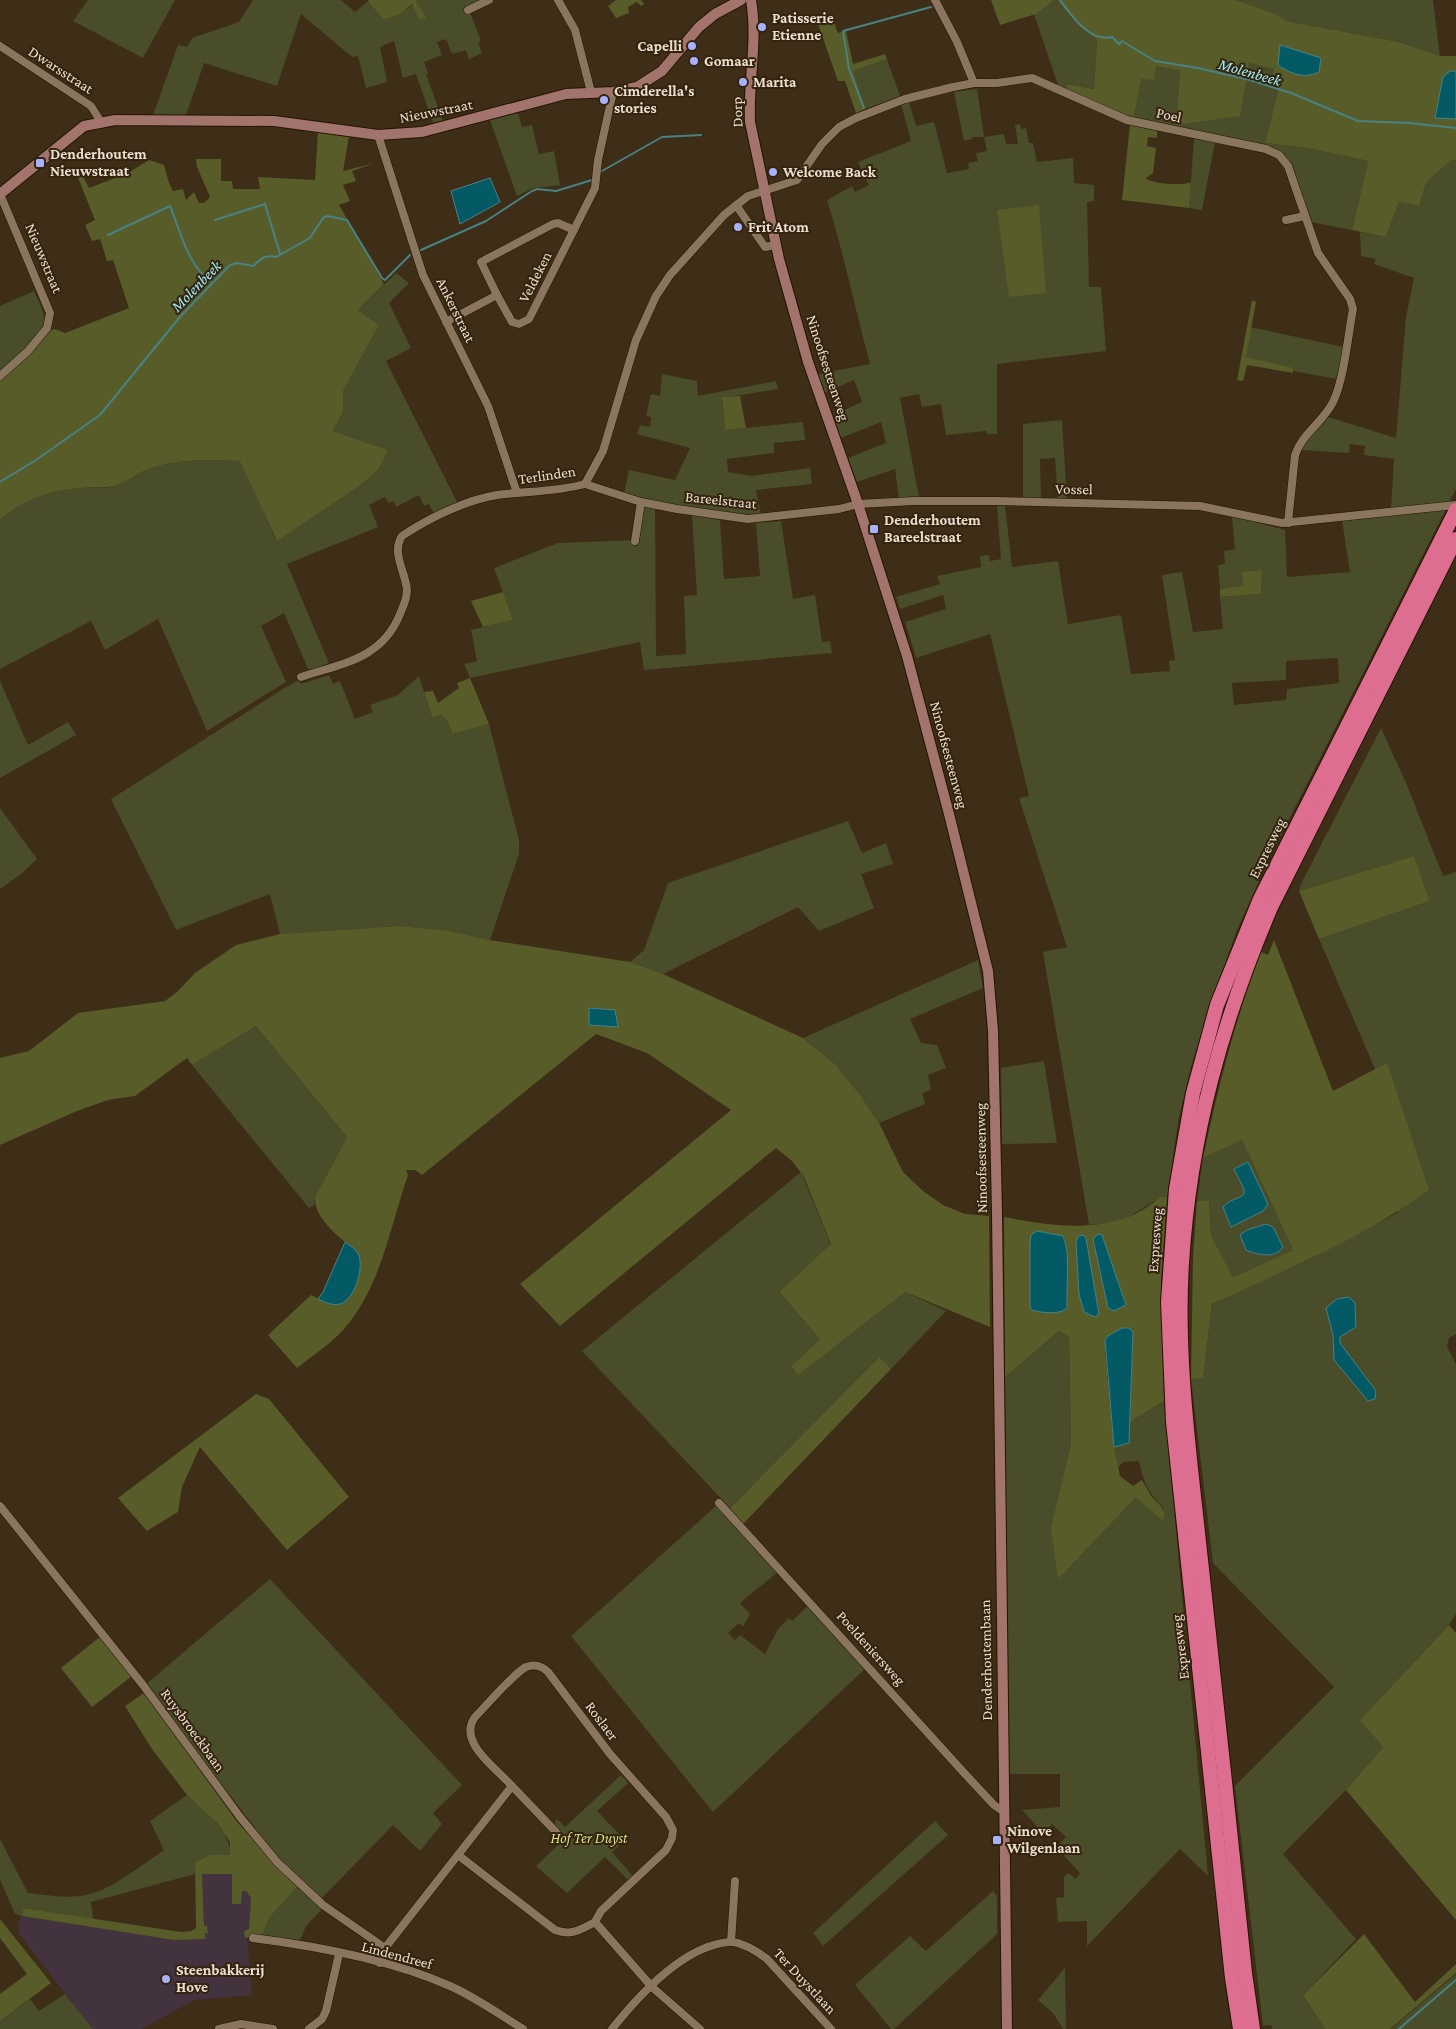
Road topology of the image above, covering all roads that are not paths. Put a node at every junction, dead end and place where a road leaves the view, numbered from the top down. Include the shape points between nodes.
1 (489, 0) edge
2 (558, 0) edge
3 (741, 0) edge
4 (751, 0) edge
5 (935, 0) edge
6 (468, 10) dead end
7 (0, 46) edge
8 (974, 83) junction
9 (591, 92) junction
10 (613, 92) junction
11 (101, 122) junction
12 (378, 134) junction
13 (764, 192) junction
14 (0, 194) edge
15 (736, 205) junction
16 (1305, 216) junction
17 (1286, 220) dead end
18 (574, 230) junction
19 (776, 245) junction
20 (497, 295) junction
21 (446, 322) junction
22 (0, 376) edge
23 (585, 484) junction
24 (517, 493) junction
25 (641, 502) junction
26 (858, 504) junction
27 (1456, 505) edge
28 (1456, 510) edge
29 (1288, 523) junction
30 (1456, 539) edge
31 (635, 540) dead end
32 (301, 677) dead end
33 (1256, 925) junction
34 (998, 1290) joint
35 (719, 1503) dead end
36 (0, 1506) edge
37 (512, 1786) junction
38 (1003, 1811) junction
39 (556, 1832) dead end
40 (458, 1855) junction
41 (735, 1881) dead end
42 (595, 1922) junction
43 (253, 1938) dead end
44 (731, 1942) junction
45 (385, 1948) junction
46 (339, 1954) junction
47 (380, 1963) junction
48 (652, 1986) junction
49 (219, 2029) edge
50 (273, 2029) edge
51 (309, 2029) edge
52 (523, 2029) edge
53 (612, 2029) edge
54 (700, 2029) edge
55 (831, 2029) edge
56 (1007, 2029) edge
57 (1240, 2029) edge
58 (1253, 2029) edge

1 - 6 street
2 - 9 street via 575,30
3 - 10 street, Nieuwstraat via 699,27 662,71 637,87
4 - 13 street, Dorp via 755,46 750,122
5 - 8 street
7 - 11 street, Dwarsstraat via 91,106
8 - 13 street, Poel via 905,99 856,118 822,144 797,180
8 - 16 street, Poel via 1036,79 1127,120 1266,149 1279,155 1288,166
9 - 10 street, Nieuwstraat
9 - 12 street, Nieuwstraat via 566,94 422,132
10 - 18 street, Veldeken via 595,188
11 - 12 street, Nieuwstraat via 274,121
11 - 14 street via 84,126
12 - 21 street, Ankerstraat via 423,275
13 - 15 street, Terlinden via 748,196
13 - 19 street, Ninoofsesteenweg
14 - 22 street, Nieuwstraat via 50,313 47,328 28,351
15 - 19 street via 765,246
15 - 23 street, Terlinden via 695,245 656,296 630,355 603,451
16 - 17 street
16 - 29 street via 1318,253 1353,308 1336,396 1298,445
18 - 20 street, Veldeken via 553,224 481,262
18 - 20 street, Veldeken via 529,319 519,324 512,322
19 - 26 street, Ninoofsesteenweg via 808,362
20 - 21 street, Veldeken
21 - 24 street, Ankerstraat via 488,406
23 - 24 street, Terlinden
23 - 25 street, Bareelstraat
24 - 32 street, Terlinden via 478,500 402,536 398,552 407,589 395,627 385,641 362,656
25 - 26 street, Bareelstraat via 748,519
25 - 31 street
26 - 29 street, Vossel via 959,501 1200,506 1274,523
26 - 34 street, Ninoofsesteenweg via 907,656 988,971 993,1031
27 - 29 street, Vossel
28 - 33 highway, Expresweg via 1335,748
30 - 33 highway, Expresweg
33 - 57 highway, Expresweg via 1217,1005 1193,1093 1176,1189 1168,1302 1173,1422
33 - 58 highway, Expresweg via 1230,1009 1201,1123 1187,1217 1182,1280 1187,1421
34 - 38 street, Denderhoutembaan
35 - 38 street, Poeldeniersweg via 966,1775
36 - 45 street, Ruysbroeckbaan via 143,1685 277,1862 323,1905
37 - 39 street, Roslaer
37 - 40 street
37 - 42 street, Roslaer via 472,1742 469,1725 523,1669 540,1667 548,1672 610,1754 666,1817 673,1830 666,1850 601,1911
38 - 56 street, Denderhoutembaan
40 - 42 street, Roslaer via 555,1930 566,1934 577,1932
40 - 45 street
41 - 44 street
42 - 48 street
43 - 46 street, Lindendreef
44 - 48 street via 696,1951
44 - 55 street, Ter Duystlaan via 767,1959
45 - 47 street
46 - 47 street, Lindendreef
46 - 51 street via 326,2011 322,2019
47 - 52 street, Lindendreef via 418,1972 452,1987
48 - 53 street
48 - 54 street
49 - 50 street via 241,2024

